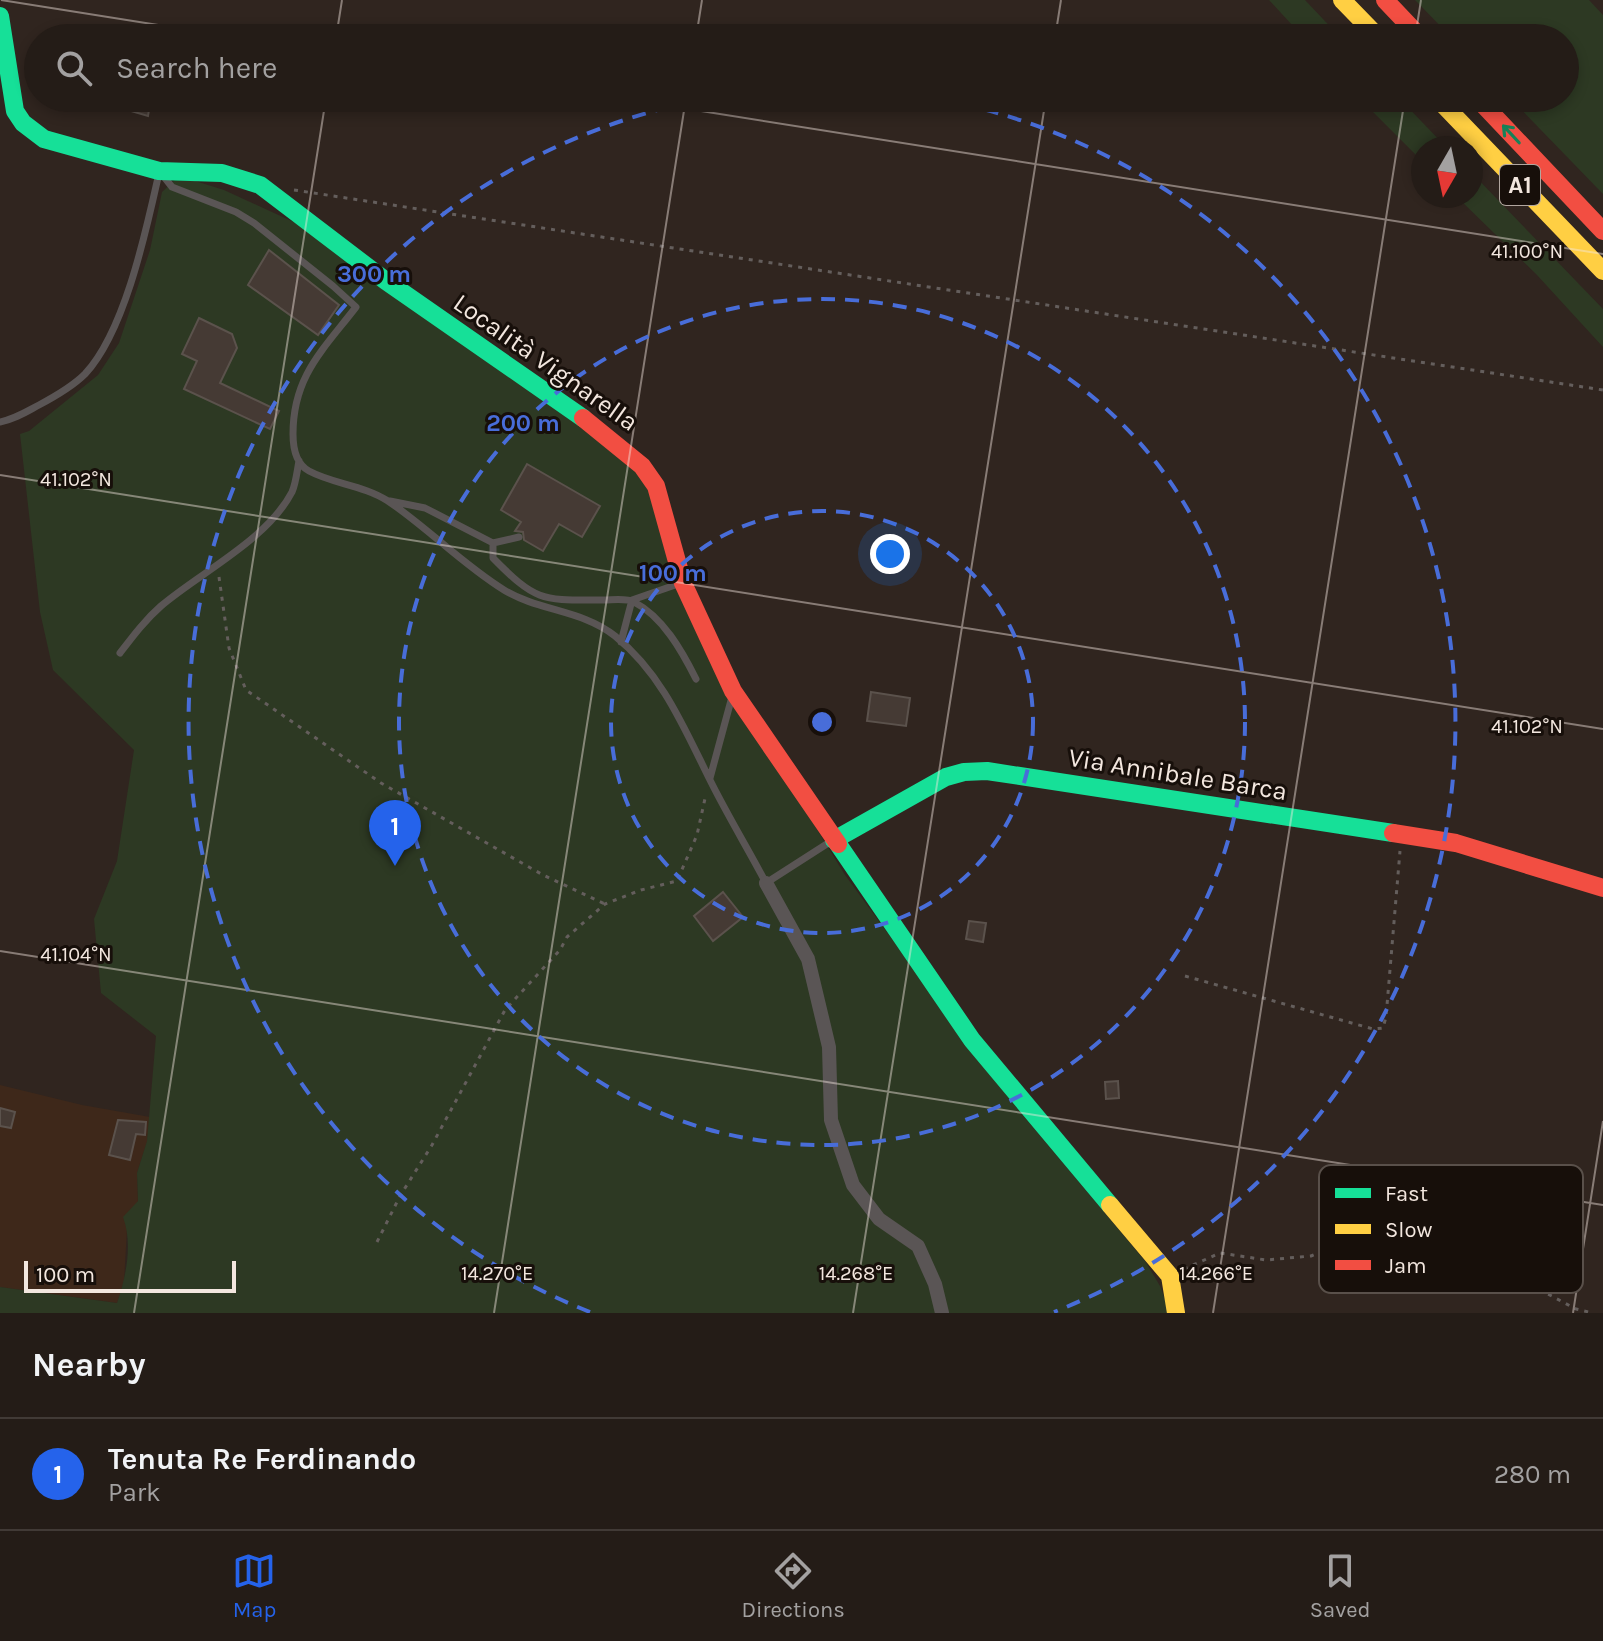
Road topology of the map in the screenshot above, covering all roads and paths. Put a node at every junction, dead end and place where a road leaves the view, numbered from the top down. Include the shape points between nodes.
1 (1342, 0) edge
2 (1385, 0) edge
3 (0, 16) edge
4 (1365, 24) edge
5 (1408, 24) edge
6 (1450, 112) edge
7 (1490, 112) edge
8 (159, 171) junction
9 (292, 190) dead end
10 (1603, 231) edge
11 (1603, 271) edge
12 (1603, 390) edge
13 (0, 422) edge
14 (299, 461) junction
15 (388, 501) junction
16 (519, 537) dead end
17 (493, 543) junction
18 (217, 563) junction
19 (683, 583) junction
20 (632, 600) junction
21 (621, 642) junction
22 (120, 653) dead end
23 (696, 679) dead end
24 (733, 691) junction
25 (709, 778) junction
26 (1401, 835) junction
27 (834, 840) junction
28 (766, 883) junction
29 (1603, 888) edge
30 (605, 904) junction
31 (1185, 976) dead end
32 (377, 1242) dead end
33 (1319, 1253) edge
34 (1170, 1276) junction
35 (1546, 1293) edge
36 (942, 1313) edge
37 (1176, 1313) edge
38 (1593, 1313) edge

1 - 4 main road
2 - 5 main road
3 - 8 main road, Località Vignarella via 15,111 23,123 44,139
6 - 11 main road, A1
10 -> 7 main road, A1
8 - 13 lane via 123,304 100,354 83,376 48,400
8 - 14 lane via 172,187 254,223 356,307 306,371 293,408 293,444
8 - 19 main road, Località Vignarella via 222,173 260,185 630,454 656,486
9 - 12 path
14 - 15 lane via 307,470
14 - 18 lane via 292,491 273,517
15 - 17 lane via 425,508
15 - 21 lane via 507,592 597,623
16 - 17 lane
17 - 20 lane via 493,558 523,588 550,600
18 - 22 lane via 144,621
18 - 30 path via 229,648 246,690 381,783
19 - 20 lane
19 - 24 main road, Località Vignarella
20 - 21 lane
20 - 23 lane via 681,648
21 - 25 lane via 674,705
24 - 25 lane
24 - 27 main road, Località Vignarella
25 - 28 lane
25 - 30 path via 697,835 677,881
26 - 27 main road, Via Annibale Barca via 987,771 946,777
26 - 29 main road, Via Annibale Barca via 1456,843
26 - 31 path via 1383,1028
27 - 28 lane, Via Annibale Barca
27 - 34 main road, Località Vignarella via 972,1040
28 - 36 street via 808,959 829,1047 831,1120 853,1185 879,1219 918,1246
30 - 32 path via 567,937 505,1010
33 - 34 path via 1266,1260 1220,1253
34 - 37 main road
35 - 38 path

